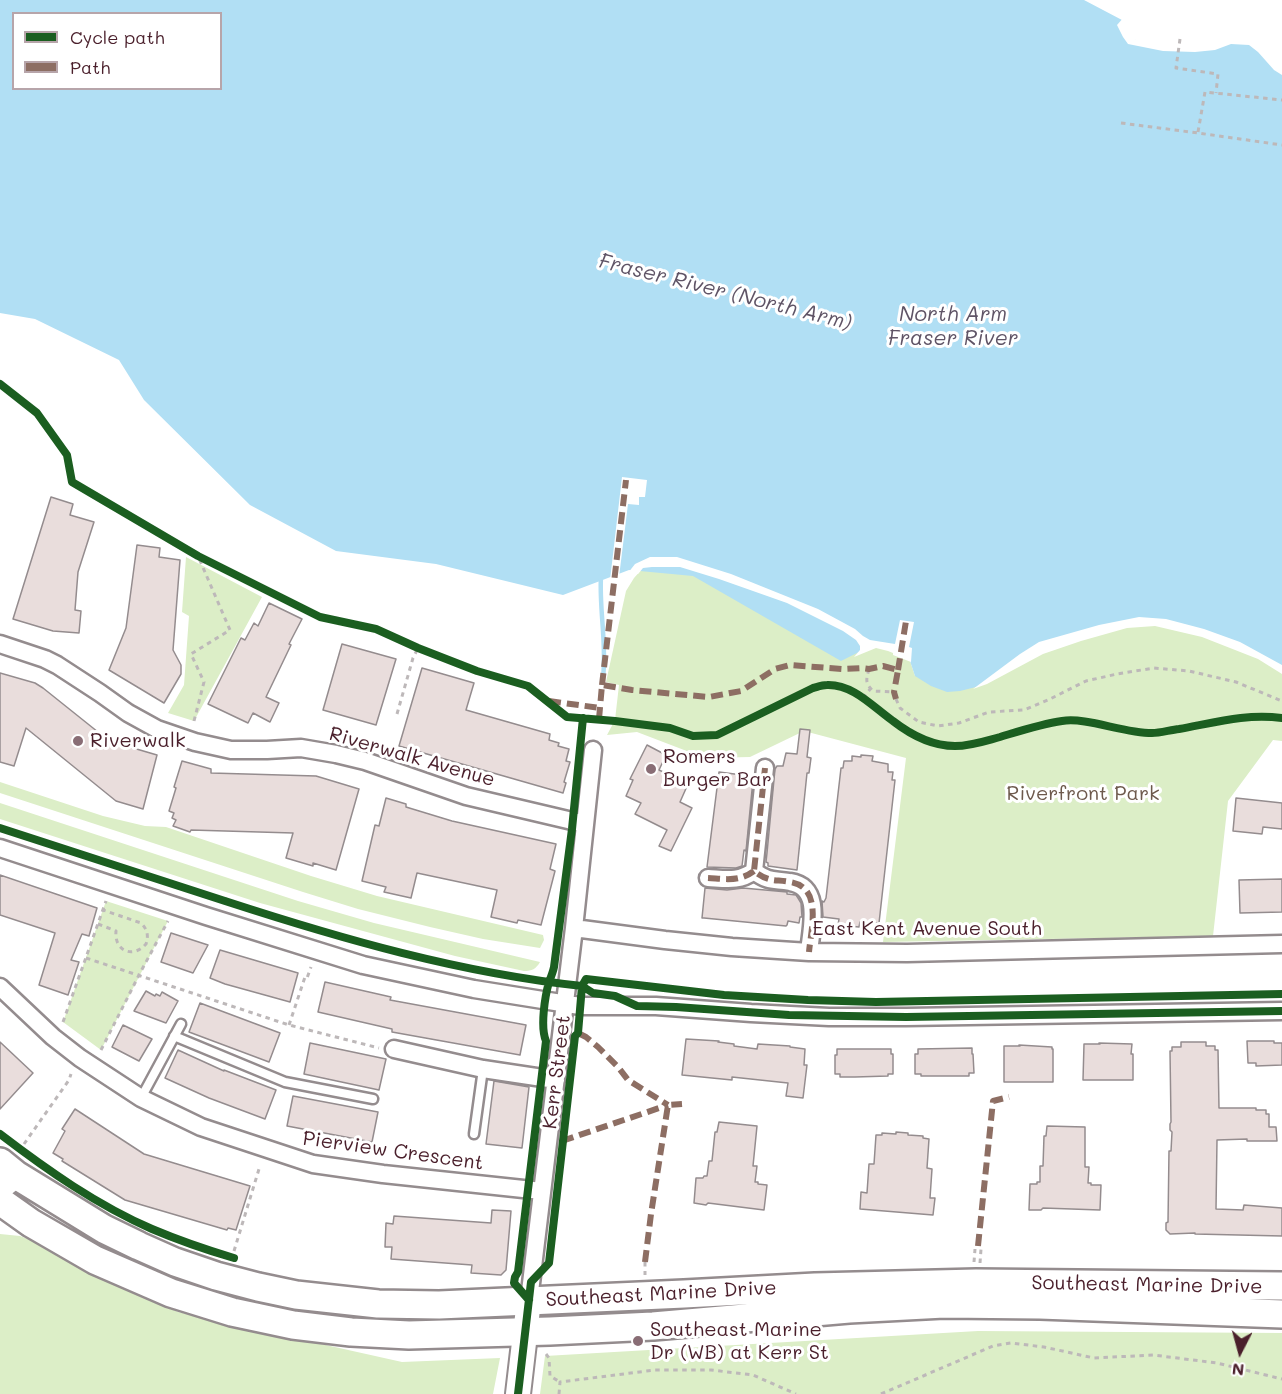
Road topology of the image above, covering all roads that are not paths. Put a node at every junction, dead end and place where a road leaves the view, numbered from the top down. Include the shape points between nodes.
1 (0, 644) edge
2 (593, 750) dead end
3 (765, 768) dead end
4 (585, 824) junction
5 (0, 848) edge
6 (754, 871) junction
7 (708, 878) dead end
8 (574, 928) junction
9 (1282, 944) edge
10 (809, 952) junction
11 (0, 987) edge
12 (565, 1004) junction
13 (1282, 1011) edge
14 (181, 1024) dead end
15 (174, 1036) junction
16 (394, 1049) road end
17 (483, 1069) junction
18 (556, 1080) junction
19 (141, 1098) junction
20 (373, 1099) dead end
21 (474, 1134) dead end
22 (11, 1165) edge
23 (542, 1191) junction
24 (0, 1201) edge
25 (31, 1223) junction
26 (0, 1224) edge
27 (1282, 1286) edge
28 (529, 1300) junction
29 (1282, 1314) edge
30 (525, 1331) junction
31 (518, 1394) edge

1 - 4 street, Riverwalk Avenue via 57,665 128,713 157,729 195,742 231,750 301,748 336,754 473,798
2 - 4 street, Kerr Street
3 - 6 street
4 - 8 street, Kerr Street
5 - 12 street via 363,965
6 - 7 street via 732,880
6 - 10 street via 762,878 802,886 809,894 813,904
8 - 10 street, East Kent Avenue South
8 - 12 street, Kerr Street
9 - 10 street, East Kent Avenue South
11 - 19 street, Pierview Crescent via 80,1058
12 - 13 street via 829,1017
12 - 18 street, Kerr Street
14 - 15 lane
15 - 19 lane
15 - 20 lane via 285,1082
16 - 17 street
17 - 18 street
17 - 21 lane
18 - 23 street, Kerr Street
19 - 23 street, Pierview Crescent via 201,1127 313,1164
22 - 28 main road, Southeast Marine Drive via 104,1229 175,1262 258,1287 378,1304
23 - 28 street, Kerr Street
24 - 25 main road, Southeast Marine Drive
25 - 26 main road
25 - 30 main road, Southeast Marine Drive via 133,1277 242,1314 351,1332 410,1335
27 - 28 main road, Southeast Marine Drive via 976,1283
28 - 30 street, Kerr Street
29 - 30 main road, Southeast Marine Drive via 944,1304 652,1326
30 - 31 street, Kerr Street

